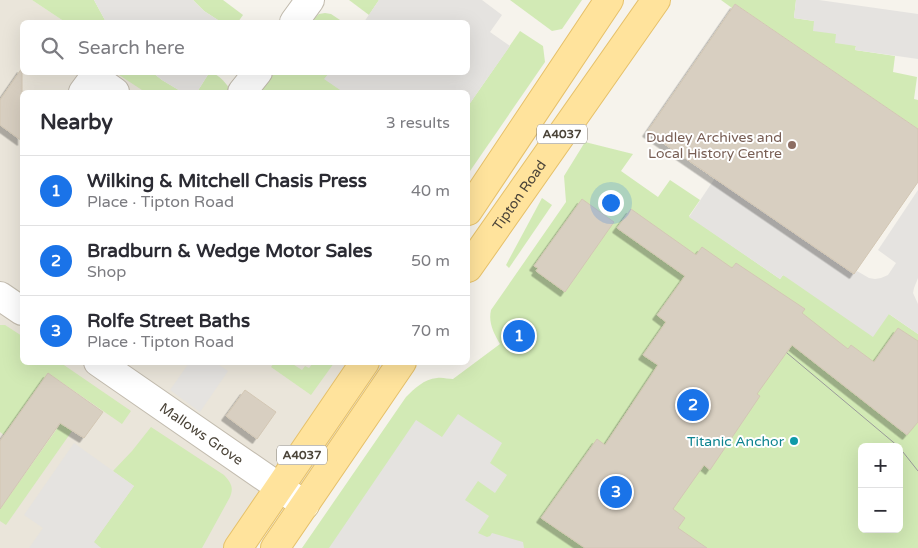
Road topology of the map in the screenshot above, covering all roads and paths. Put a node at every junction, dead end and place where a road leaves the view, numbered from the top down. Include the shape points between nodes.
1 (310, 0) edge
2 (656, 0) edge
3 (604, 8) edge
4 (295, 20) edge
5 (256, 75) edge
6 (84, 90) edge
7 (112, 90) edge
8 (244, 90) edge
9 (470, 208) edge
10 (470, 265) edge
11 (0, 296) edge
12 (20, 310) edge
13 (102, 365) edge
14 (363, 365) edge
15 (400, 365) edge
16 (280, 487) junction
17 (305, 505) junction
18 (238, 548) edge
19 (275, 548) edge

1 - 4 street
2 - 10 main road, Tipton Road / A4037
3 - 9 main road, A4037
5 - 8 street
6 - 7 street via 94,77
11 - 12 street
13 - 16 street, Mallows Grove
14 - 16 main road, A4037
15 - 17 main road, A4037
16 - 17 street, Mallows Grove
16 - 18 main road, A4037
17 - 19 main road, A4037

